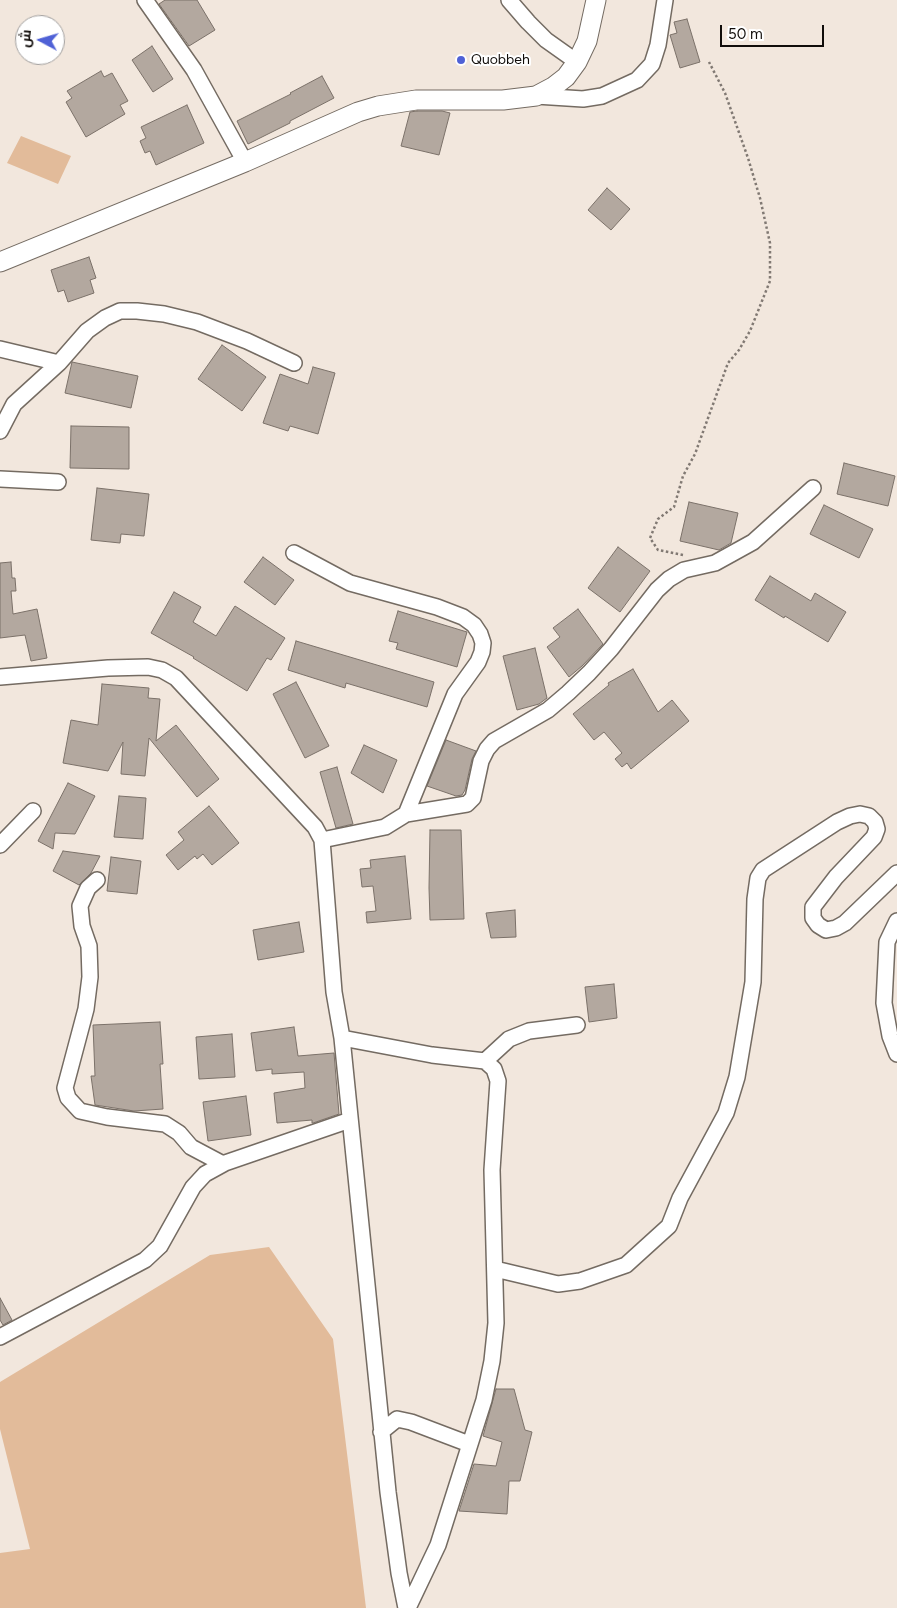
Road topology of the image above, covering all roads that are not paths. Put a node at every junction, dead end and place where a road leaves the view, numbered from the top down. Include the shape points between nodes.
1 (144, 0) edge
2 (509, 0) edge
3 (596, 0) edge
4 (665, 0) edge
5 (577, 62) junction
6 (536, 96) junction
7 (245, 162) junction
8 (0, 262) edge
9 (0, 350) edge
10 (59, 363) junction
11 (294, 363) dead end
12 (0, 431) edge
13 (0, 479) edge
14 (58, 482) dead end
15 (813, 488) dead end
16 (294, 553) dead end
17 (0, 678) edge
18 (34, 811) dead end
19 (406, 814) junction
20 (322, 840) junction
21 (0, 845) edge
22 (897, 873) edge
23 (97, 880) dead end
24 (897, 921) edge
25 (577, 1025) dead end
26 (342, 1038) junction
27 (897, 1054) edge
28 (485, 1061) junction
29 (350, 1120) junction
30 (223, 1164) junction
31 (495, 1269) junction
32 (0, 1337) edge
33 (381, 1432) junction
34 (469, 1444) junction
35 (407, 1608) edge

1 - 7 street via 194,70
2 - 5 street via 546,40
3 - 5 main road via 587,41
4 - 6 street via 652,64 637,80 602,96 563,99
5 - 6 main road via 566,77
6 - 7 main road via 503,100 416,100 378,106
7 - 8 main road
9 - 10 street
10 - 11 street via 87,332 120,311 164,314 197,322 247,340
10 - 12 street via 14,404
13 - 14 street
15 - 19 street via 753,542 716,563 684,570 669,579 589,674 548,710 494,741 486,749 473,798 467,804
16 - 19 street via 350,583 437,606 463,617 480,634 483,643 478,662 455,694
17 - 20 street via 108,668 162,670 176,678 310,821
18 - 21 street
19 - 20 street via 385,827
20 - 26 street via 334,992
22 - 31 street via 845,923 826,930 813,918 813,907 836,877 874,838 877,829 869,816 860,814 837,822 763,870 757,883 753,982 737,1077 726,1113 680,1198 669,1226 626,1265 580,1281 558,1284
23 - 30 street via 88,888 80,906 89,946 90,977 86,1009 65,1088 68,1098 80,1111 165,1124 179,1133 191,1148
24 - 27 street via 887,942 884,1003
25 - 28 street via 529,1031 509,1039
26 - 28 street
26 - 29 street
28 - 31 street via 494,1070 498,1081 492,1170
29 - 30 street
29 - 33 street
30 - 32 street via 205,1174 193,1187 160,1246 144,1260
31 - 34 street via 496,1323 492,1361 484,1400
33 - 34 street via 397,1419
33 - 35 street via 399,1573
34 - 35 street via 438,1545

